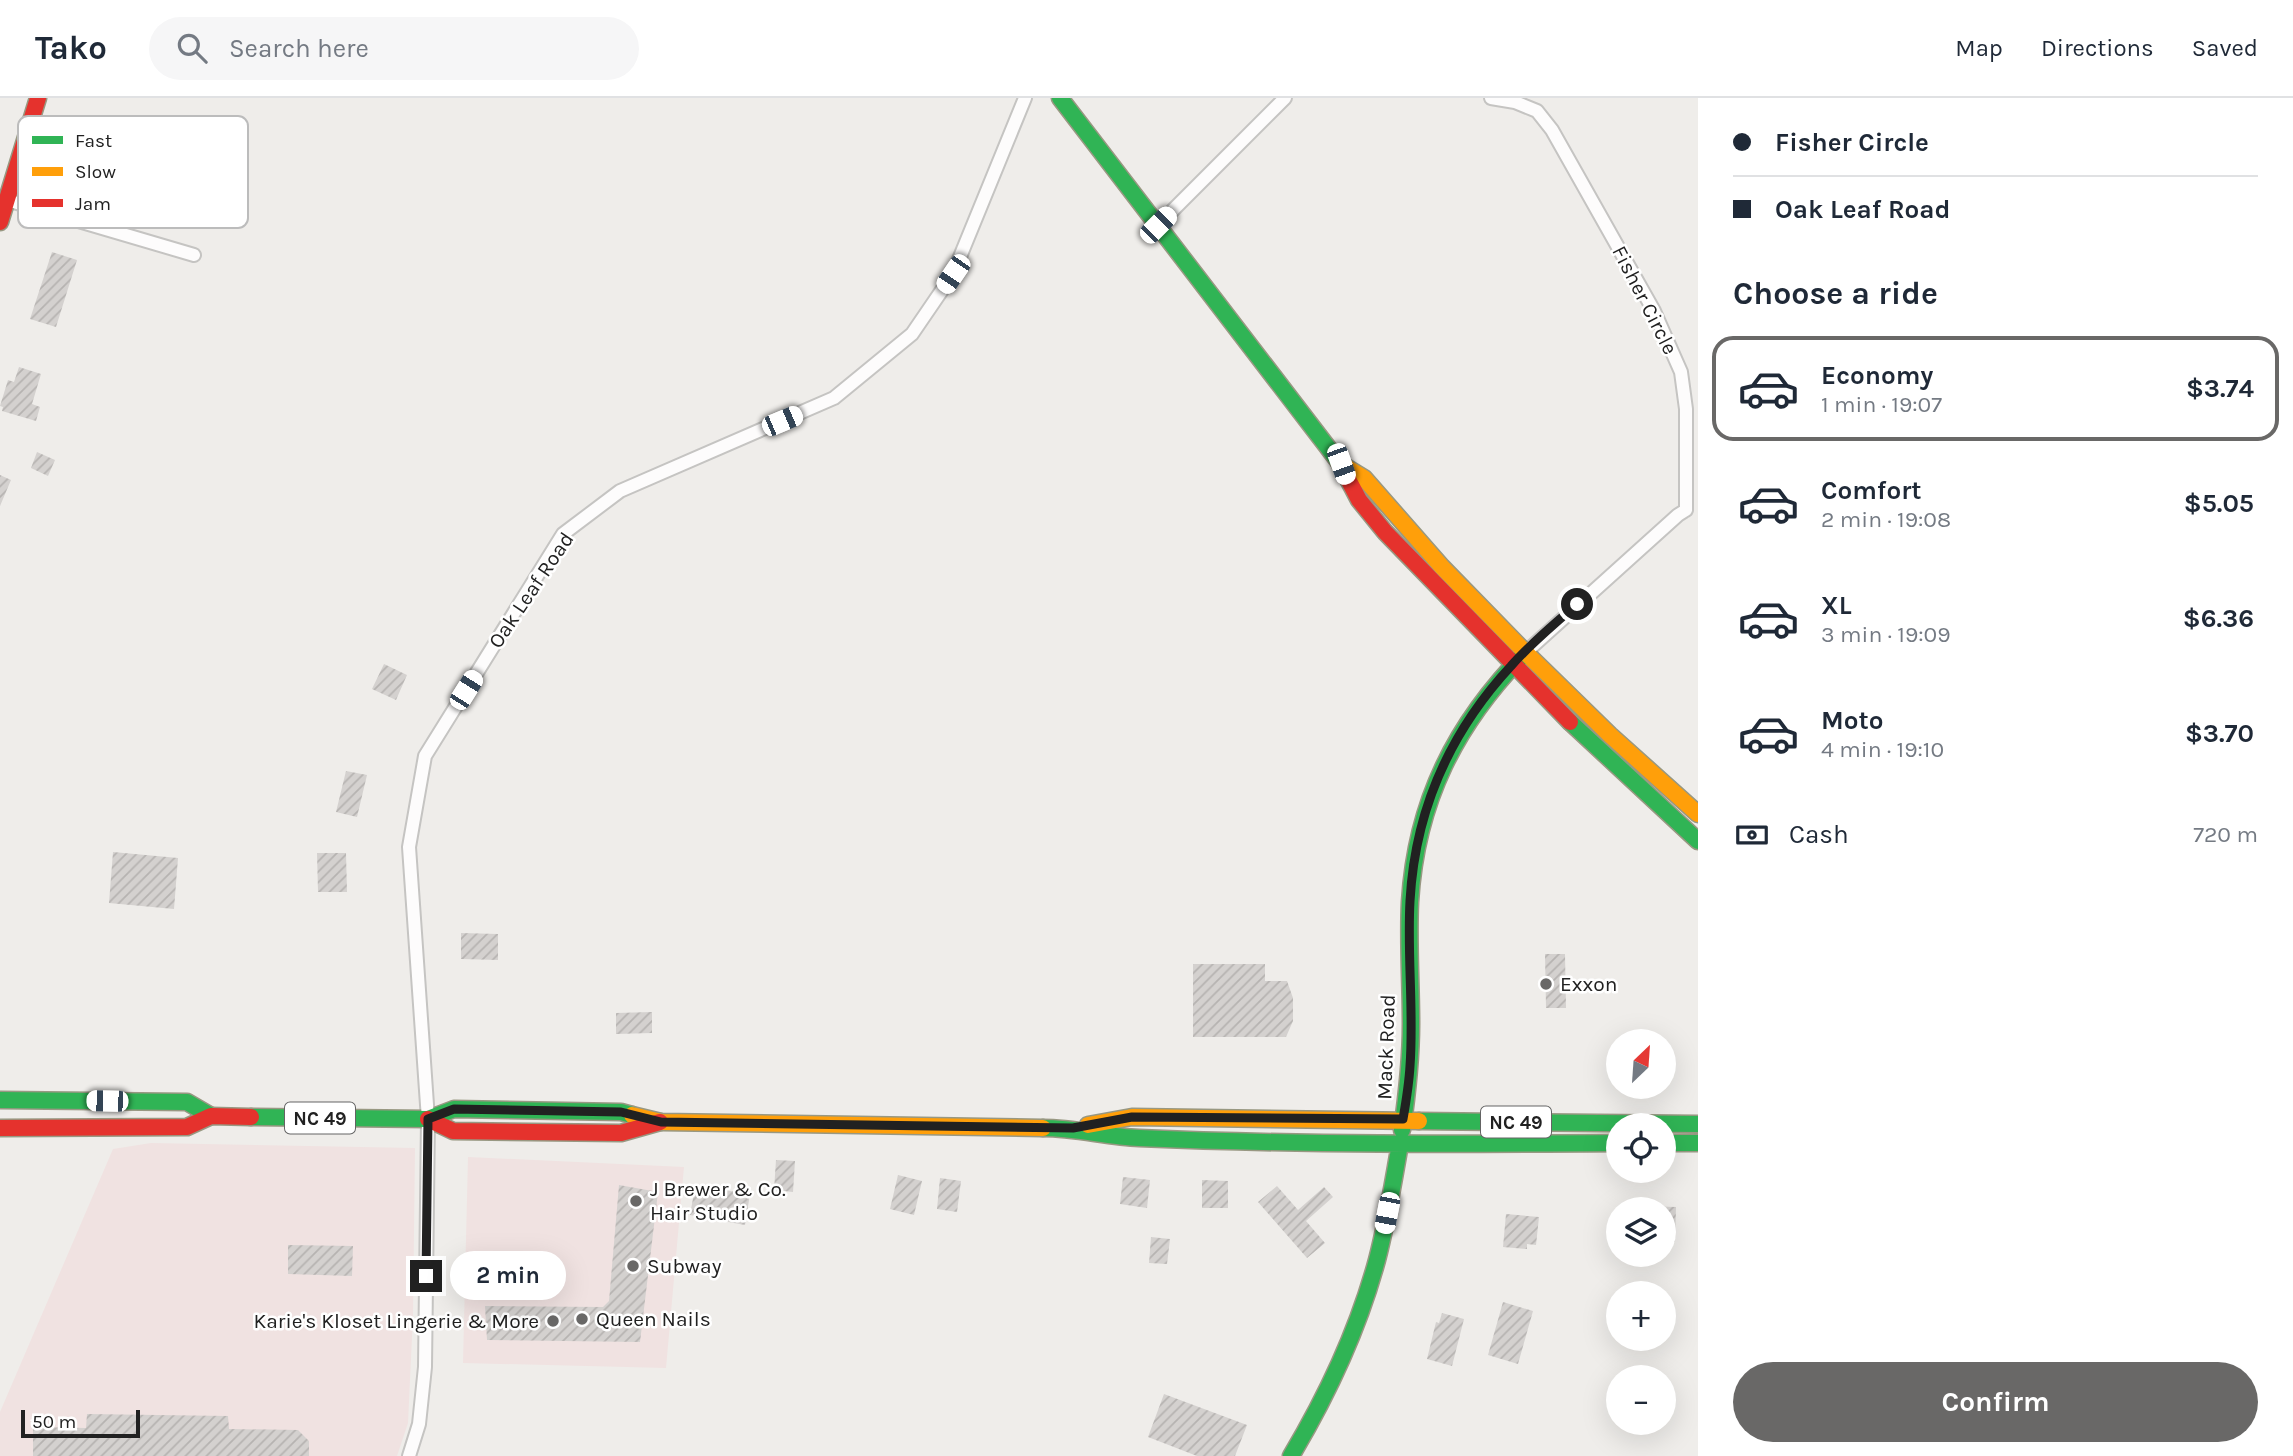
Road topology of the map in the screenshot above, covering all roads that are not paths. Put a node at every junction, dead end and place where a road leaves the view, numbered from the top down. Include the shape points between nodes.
1 (38, 98) edge
2 (1026, 98) edge
3 (1060, 98) edge
4 (1285, 98) edge
5 (1491, 98) edge
6 (33, 116) edge
7 (18, 164) edge
8 (7, 200) junction
9 (18, 203) edge
10 (0, 222) edge
11 (1158, 225) junction
12 (100, 228) edge
13 (194, 256) dead end
14 (1341, 464) junction
15 (1692, 510) edge
16 (1526, 652) junction
17 (1511, 665) junction
18 (1698, 814) edge
19 (1698, 841) edge
20 (0, 1100) edge
21 (211, 1116) junction
22 (428, 1119) junction
23 (1403, 1119) junction
24 (1698, 1124) edge
25 (0, 1128) edge
26 (1073, 1128) junction
27 (1606, 1143) edge
28 (1676, 1143) edge
29 (1698, 1143) edge
30 (1400, 1144) junction
31 (409, 1456) edge
32 (1292, 1456) edge

1 - 6 main road
2 - 22 street, Oak Leaf Road via 953,274 912,334 834,398 620,491 563,534 425,756 409,847
3 - 11 main road
4 - 11 street
5 - 15 street, Fisher Circle via 1537,111 1552,130 1654,311 1681,373
7 - 8 main road
8 - 9 street
8 - 10 main road
11 - 14 main road
12 - 13 street
14 - 16 main road via 1364,478
14 - 17 main road via 1349,486 1391,538
15 - 16 street, Fisher Circle via 1678,515
16 - 17 main road, Mack Road
16 - 18 main road
17 - 19 main road
17 - 23 main road, Mack Road via 1462,727 1423,815 1410,900 1410,1066
20 - 21 main road, NC 49 via 187,1102
21 - 22 main road, NC 49
21 - 25 main road, NC 49 via 187,1127
22 - 26 main road, NC 49 via 453,1130 621,1133 661,1122
22 - 31 street, Oak Leaf Road via 425,1367
23 - 24 main road, NC 49
23 - 26 main road, NC 49 via 1132,1117
23 - 30 main road, Mack Road
26 - 30 main road, NC 49 via 1135,1138
27 - 30 main road, NC 49
28 - 29 main road
30 - 32 main road, Mack Road via 1378,1259 1360,1317

